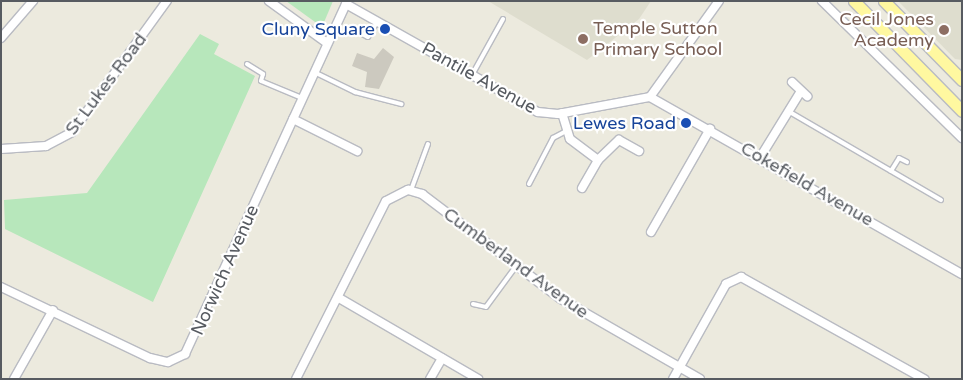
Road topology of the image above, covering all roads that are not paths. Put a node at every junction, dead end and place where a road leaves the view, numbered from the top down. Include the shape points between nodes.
1 (33, 1) edge
2 (167, 1) edge
3 (270, 1) edge
4 (719, 1) edge
5 (822, 1) edge
6 (854, 1) edge
7 (884, 1) edge
8 (347, 2) edge
9 (503, 19) dead end
10 (378, 22) junction
11 (350, 28) dead end
12 (1, 38) edge
13 (327, 42) junction
14 (247, 64) dead end
15 (314, 72) junction
16 (472, 75) junction
17 (960, 75) edge
18 (792, 82) dead end
19 (650, 97) junction
20 (302, 98) junction
21 (401, 104) dead end
22 (788, 111) junction
23 (962, 111) edge
24 (562, 114) junction
25 (293, 119) junction
26 (710, 129) junction
27 (566, 131) junction
28 (962, 138) edge
29 (428, 144) dead end
30 (1, 149) edge
31 (358, 151) dead end
32 (639, 151) dead end
33 (761, 156) junction
34 (598, 160) junction
35 (906, 162) dead end
36 (891, 171) junction
37 (529, 184) dead end
38 (582, 188) dead end
39 (411, 190) junction
40 (940, 200) dead end
41 (651, 232) dead end
42 (517, 265) junction
43 (962, 274) edge
44 (1, 287) edge
45 (339, 298) junction
46 (473, 304) dead end
47 (53, 310) junction
48 (442, 358) junction
49 (679, 367) junction
50 (14, 379) edge
51 (296, 379) edge
52 (430, 379) edge
53 (478, 379) edge
54 (672, 379) edge
55 (700, 379) edge
56 (924, 379) edge

1 - 12 street
2 - 30 street, St Lukes Road via 72,132 46,146
3 - 13 street
4 - 19 street
5 - 28 street
6 - 23 main road
7 - 17 main road
8 - 10 street, Pantile Avenue
8 - 13 street, Norwich Avenue
9 - 16 lane
10 - 11 lane via 368,37
10 - 16 street, Pantile Avenue
13 - 15 street, Norwich Avenue
14 - 20 lane via 263,74 261,81
15 - 20 street, Norwich Avenue
15 - 21 lane via 355,92
16 - 24 street, Pantile Avenue via 538,112
18 - 22 street via 804,94
19 - 24 street, Pantile Avenue
19 - 26 street, Cokefield Avenue
20 - 25 street, Norwich Avenue
22 - 33 street
22 - 36 lane
24 - 27 street
25 - 31 street
25 - 47 street, Norwich Avenue via 185,354 177,360 159,361
26 - 33 street, Cokefield Avenue
26 - 41 street
27 - 34 street via 574,144
27 - 37 lane via 554,138
29 - 39 lane
32 - 34 street via 620,140
33 - 43 street, Cokefield Avenue
34 - 38 street
35 - 36 lane via 899,158
36 - 40 lane
39 - 42 street, Cumberland Avenue
39 - 45 street via 396,192 386,201
42 - 46 lane via 486,307
42 - 49 street, Cumberland Avenue via 578,310
44 - 47 street, Norwich Avenue
45 - 48 street
45 - 51 street
47 - 50 street
48 - 52 street
48 - 53 street
49 - 54 street
49 - 55 street, Cumberland Avenue
49 - 56 street via 726,284 734,277 747,278

